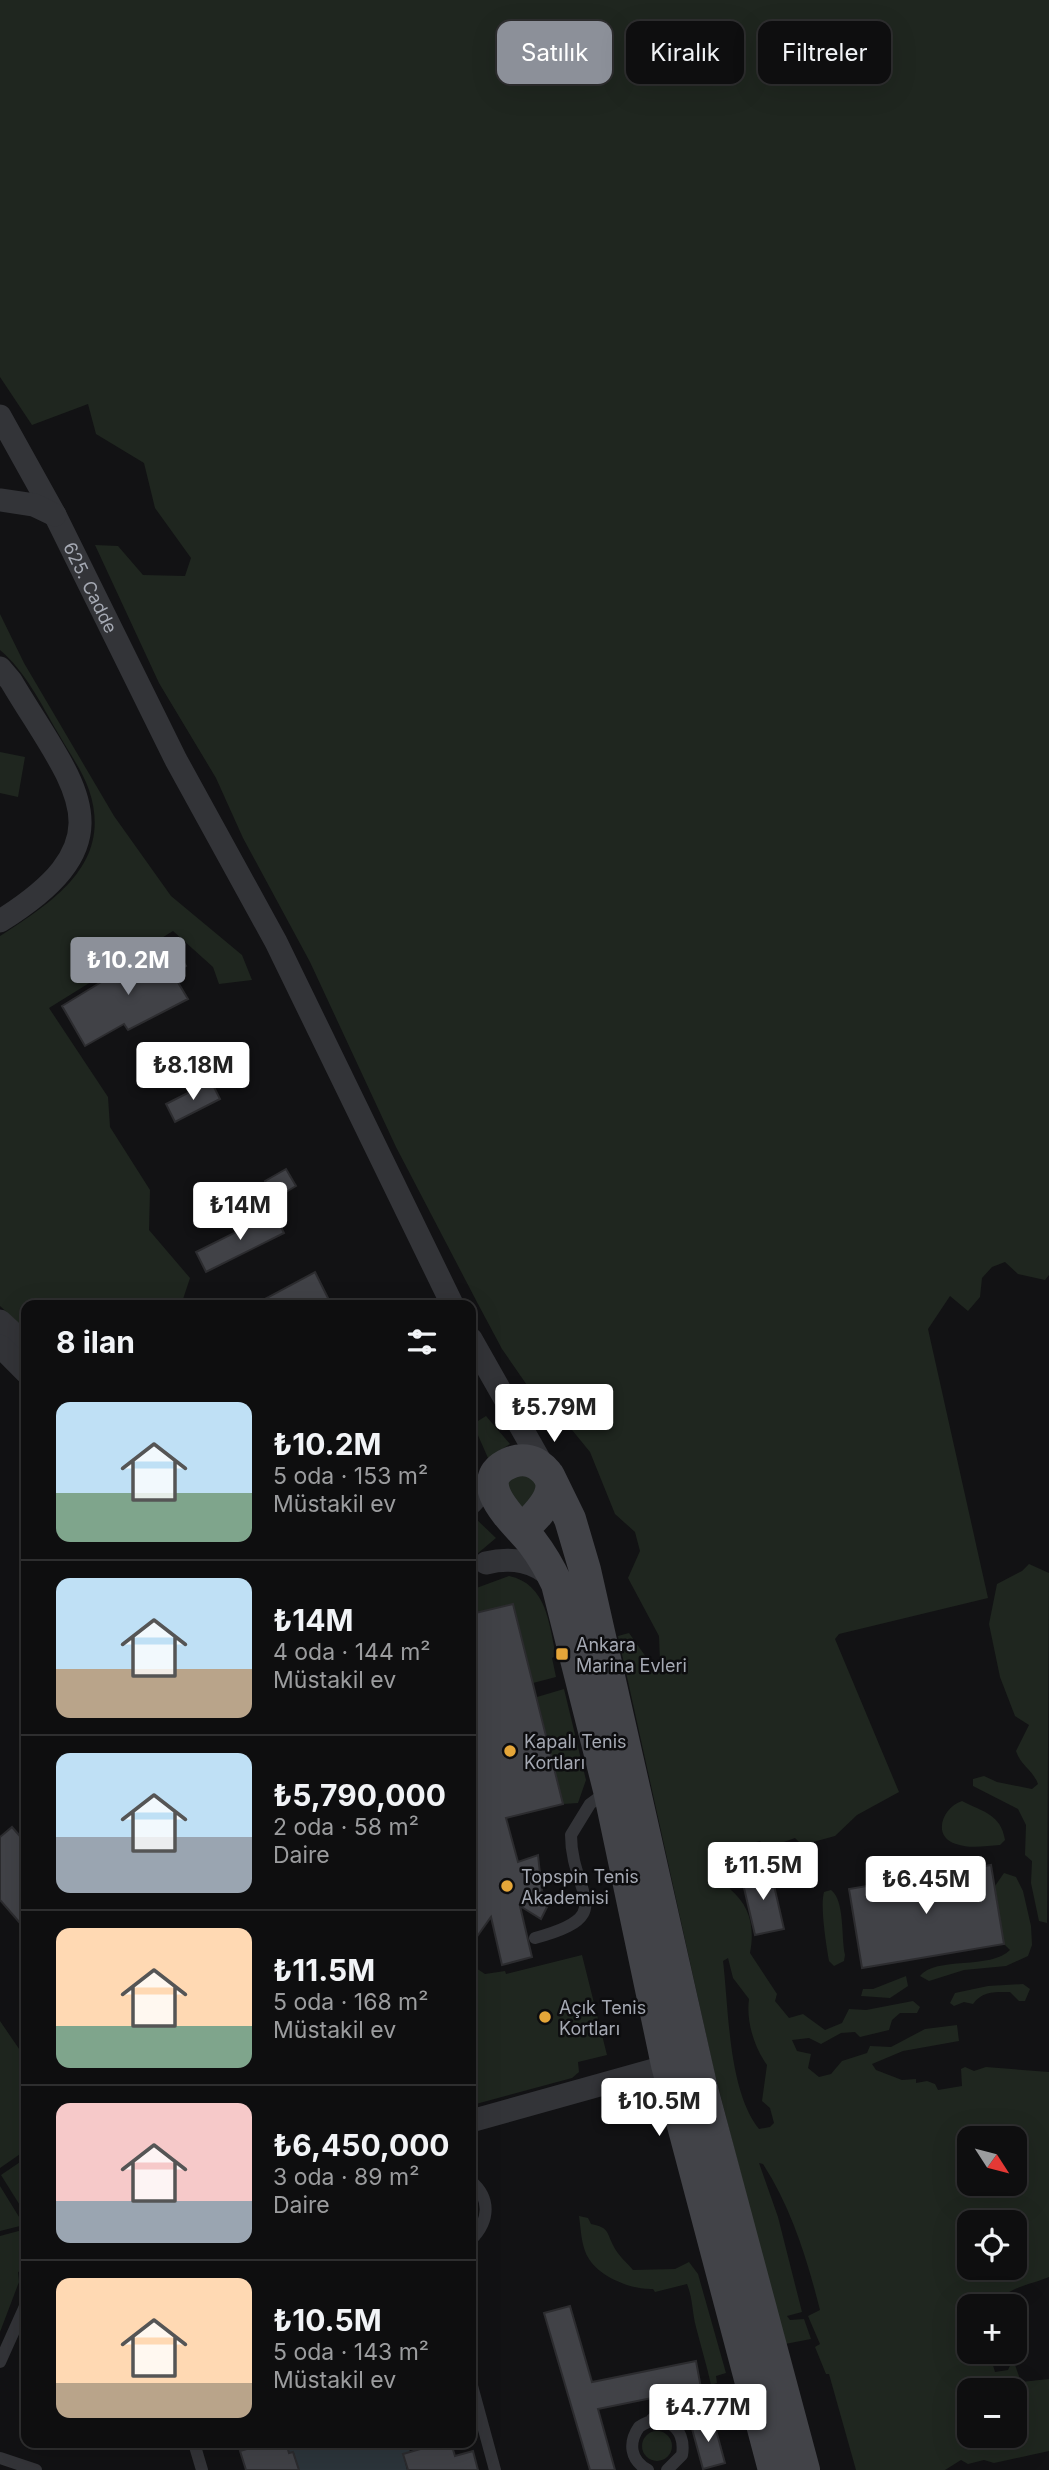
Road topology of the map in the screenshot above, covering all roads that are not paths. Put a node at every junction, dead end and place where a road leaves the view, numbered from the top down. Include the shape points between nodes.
1 (0, 416) edge
2 (0, 500) edge
3 (55, 515) junction
4 (0, 668) edge
5 (0, 921) edge
6 (450, 1300) edge
7 (0, 1321) edge
8 (15, 1343) edge
9 (476, 1348) edge
10 (520, 1425) junction
11 (501, 1469) junction
12 (547, 1473) junction
13 (476, 1497) edge
14 (522, 1530) junction
15 (478, 1568) edge
16 (557, 1584) junction
17 (609, 1790) junction
18 (535, 1938) dead end
19 (681, 2062) junction
20 (476, 2120) edge
21 (476, 2186) edge
22 (476, 2233) edge
23 (21, 2315) edge
24 (0, 2362) edge
25 (751, 2386) junction
26 (476, 2400) edge
27 (670, 2409) junction
28 (646, 2422) junction
29 (672, 2424) junction
30 (195, 2448) edge
31 (0, 2458) edge
32 (36, 2470) edge
33 (202, 2470) edge
34 (495, 2470) edge
35 (648, 2470) edge
36 (667, 2470) edge
37 (774, 2470) edge
38 (804, 2470) edge

1 - 3 street, 625. Cadde
2 - 3 street via 34,505
3 - 6 street, 625. Cadde via 176,760 276,942
4 - 5 street via 74,788 81,814 78,842 58,879
7 - 8 street
9 - 10 street
10 - 11 street via 521,1443
10 - 12 street
11 - 12 street via 527,1460
11 - 13 street
11 - 14 street via 494,1484 496,1500
12 - 14 street via 550,1497
12 - 19 street via 570,1519 585,1570
14 - 15 street
14 - 16 street
15 - 16 street via 506,1560 524,1562
16 - 17 street
17 - 18 lane via 590,1804 571,1835 585,1903 581,1919 568,1929
17 - 19 street
19 - 20 street
19 - 25 street
19 - 38 street
21 - 22 lane via 486,2204 484,2221
23 - 24 lane
25 - 27 lane
25 - 37 street
26 - 34 lane
27 - 28 lane
27 - 29 lane
28 - 29 lane
28 - 35 lane via 631,2443 635,2460
29 - 36 lane via 684,2446 678,2462
30 - 33 lane
31 - 32 lane

